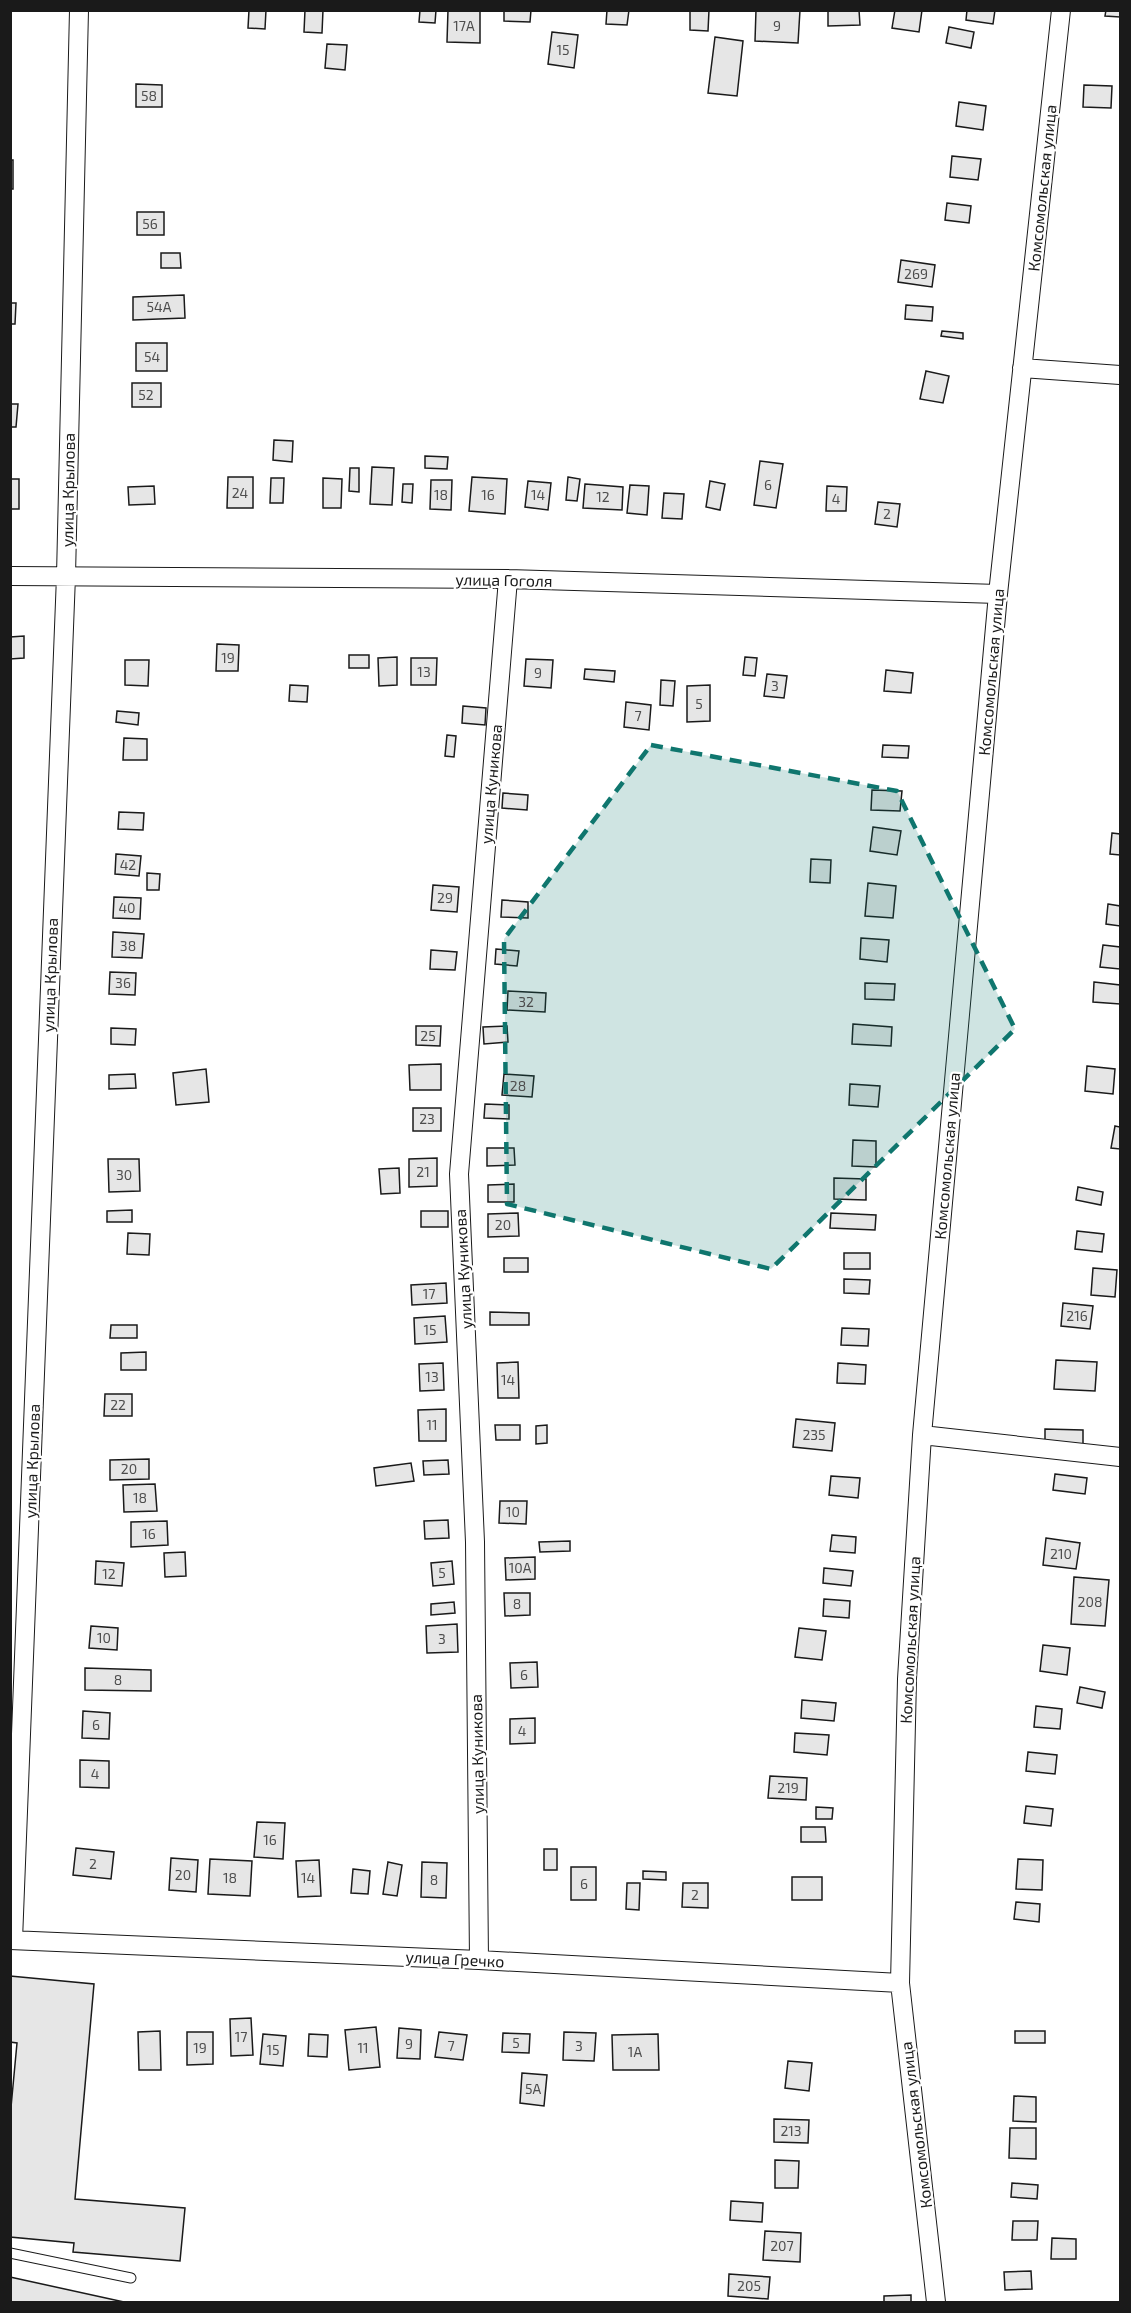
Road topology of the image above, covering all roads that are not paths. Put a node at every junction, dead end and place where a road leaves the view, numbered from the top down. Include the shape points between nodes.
1 (79, 10) edge
2 (1061, 10) edge
3 (1022, 368) junction
4 (1120, 375) edge
5 (10, 576) edge
6 (66, 576) junction
7 (508, 579) junction
8 (998, 594) junction
9 (922, 1435) junction
10 (1120, 1456) edge
11 (12, 1940) edge
12 (479, 1960) junction
13 (900, 1983) junction
14 (10, 2253) edge
15 (131, 2278) dead end
16 (936, 2302) edge

1 - 6 street, улица Крылова
2 - 3 street, Комсомольская улица
3 - 4 street
3 - 8 street, Комсомольская улица
5 - 6 street, улица Гоголя
6 - 7 street, улица Гоголя
6 - 11 street, улица Крылова
7 - 8 street, улица Гоголя
7 - 12 street, улица Куникова via 459,1174 475,1542
8 - 9 street, Комсомольская улица
9 - 10 street
9 - 13 street, Комсомольская улица via 907,1679
11 - 12 street, улица Гречко
12 - 13 street, улица Гречко
13 - 16 street, Комсомольская улица
14 - 15 lane

